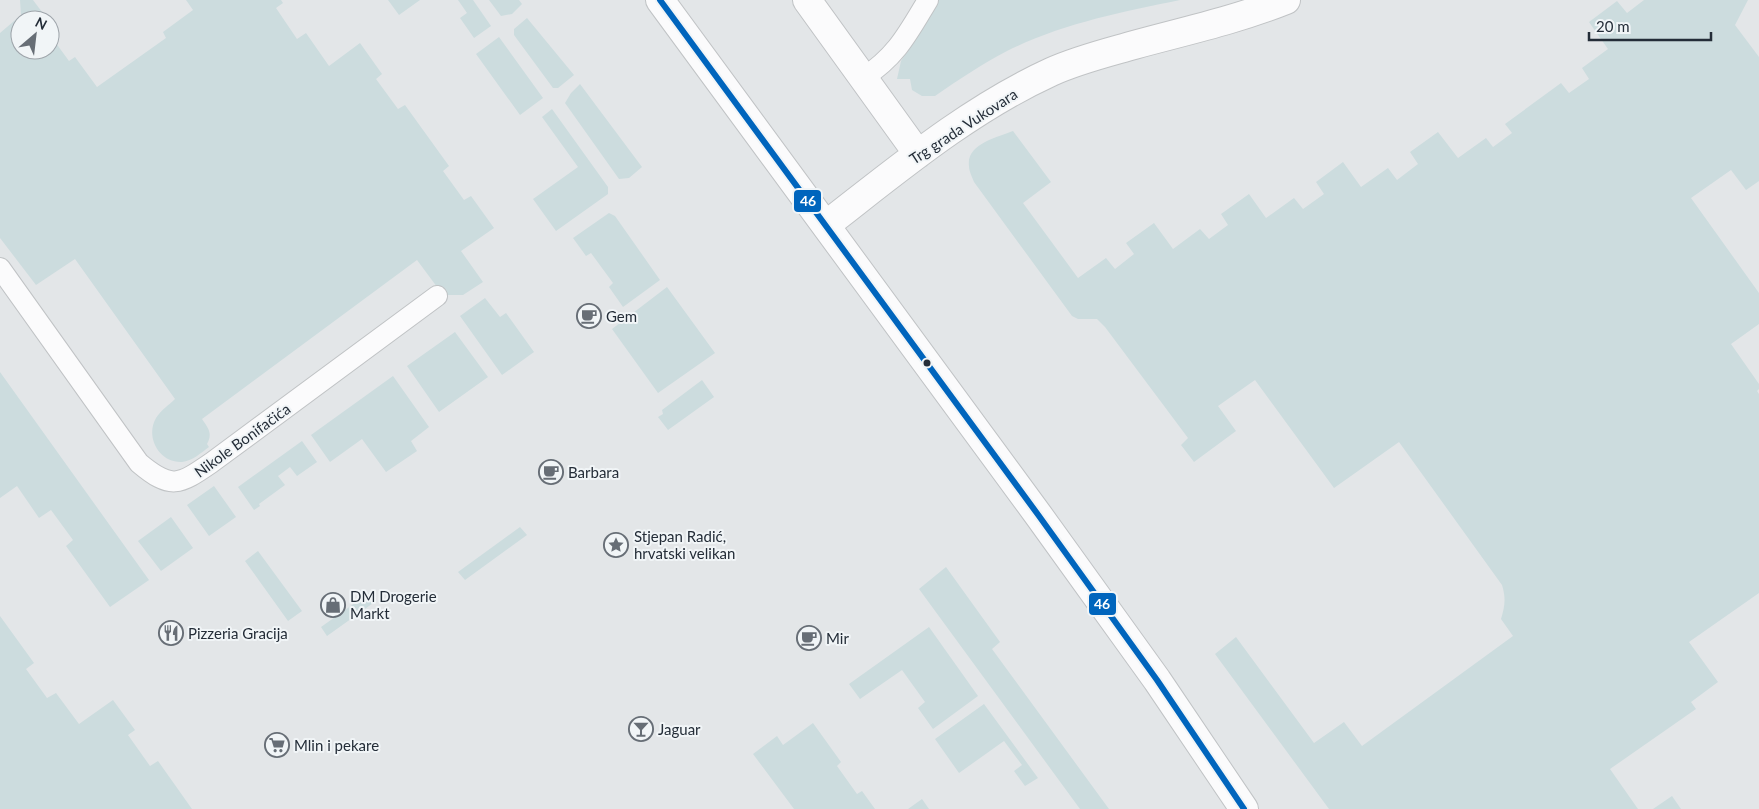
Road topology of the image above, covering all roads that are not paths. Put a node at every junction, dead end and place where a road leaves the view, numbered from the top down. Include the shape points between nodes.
1 (660, 0) edge
2 (807, 0) edge
3 (928, 0) edge
4 (1286, 0) edge
5 (863, 78) junction
6 (918, 154) junction
7 (826, 225) junction
8 (0, 268) edge
9 (437, 296) dead end
10 (1244, 809) edge

1 - 7 main road
2 - 5 main road
3 - 5 lane via 897,50 880,68
4 - 6 main road, Trg grada Vukovara via 1238,18 1085,59 1051,72 994,102
5 - 6 main road
6 - 7 main road, Trg grada Vukovara
7 - 10 main road via 1152,672
8 - 9 lane, Nikole Bonifačića via 139,463 152,474 176,482 188,479 211,463

